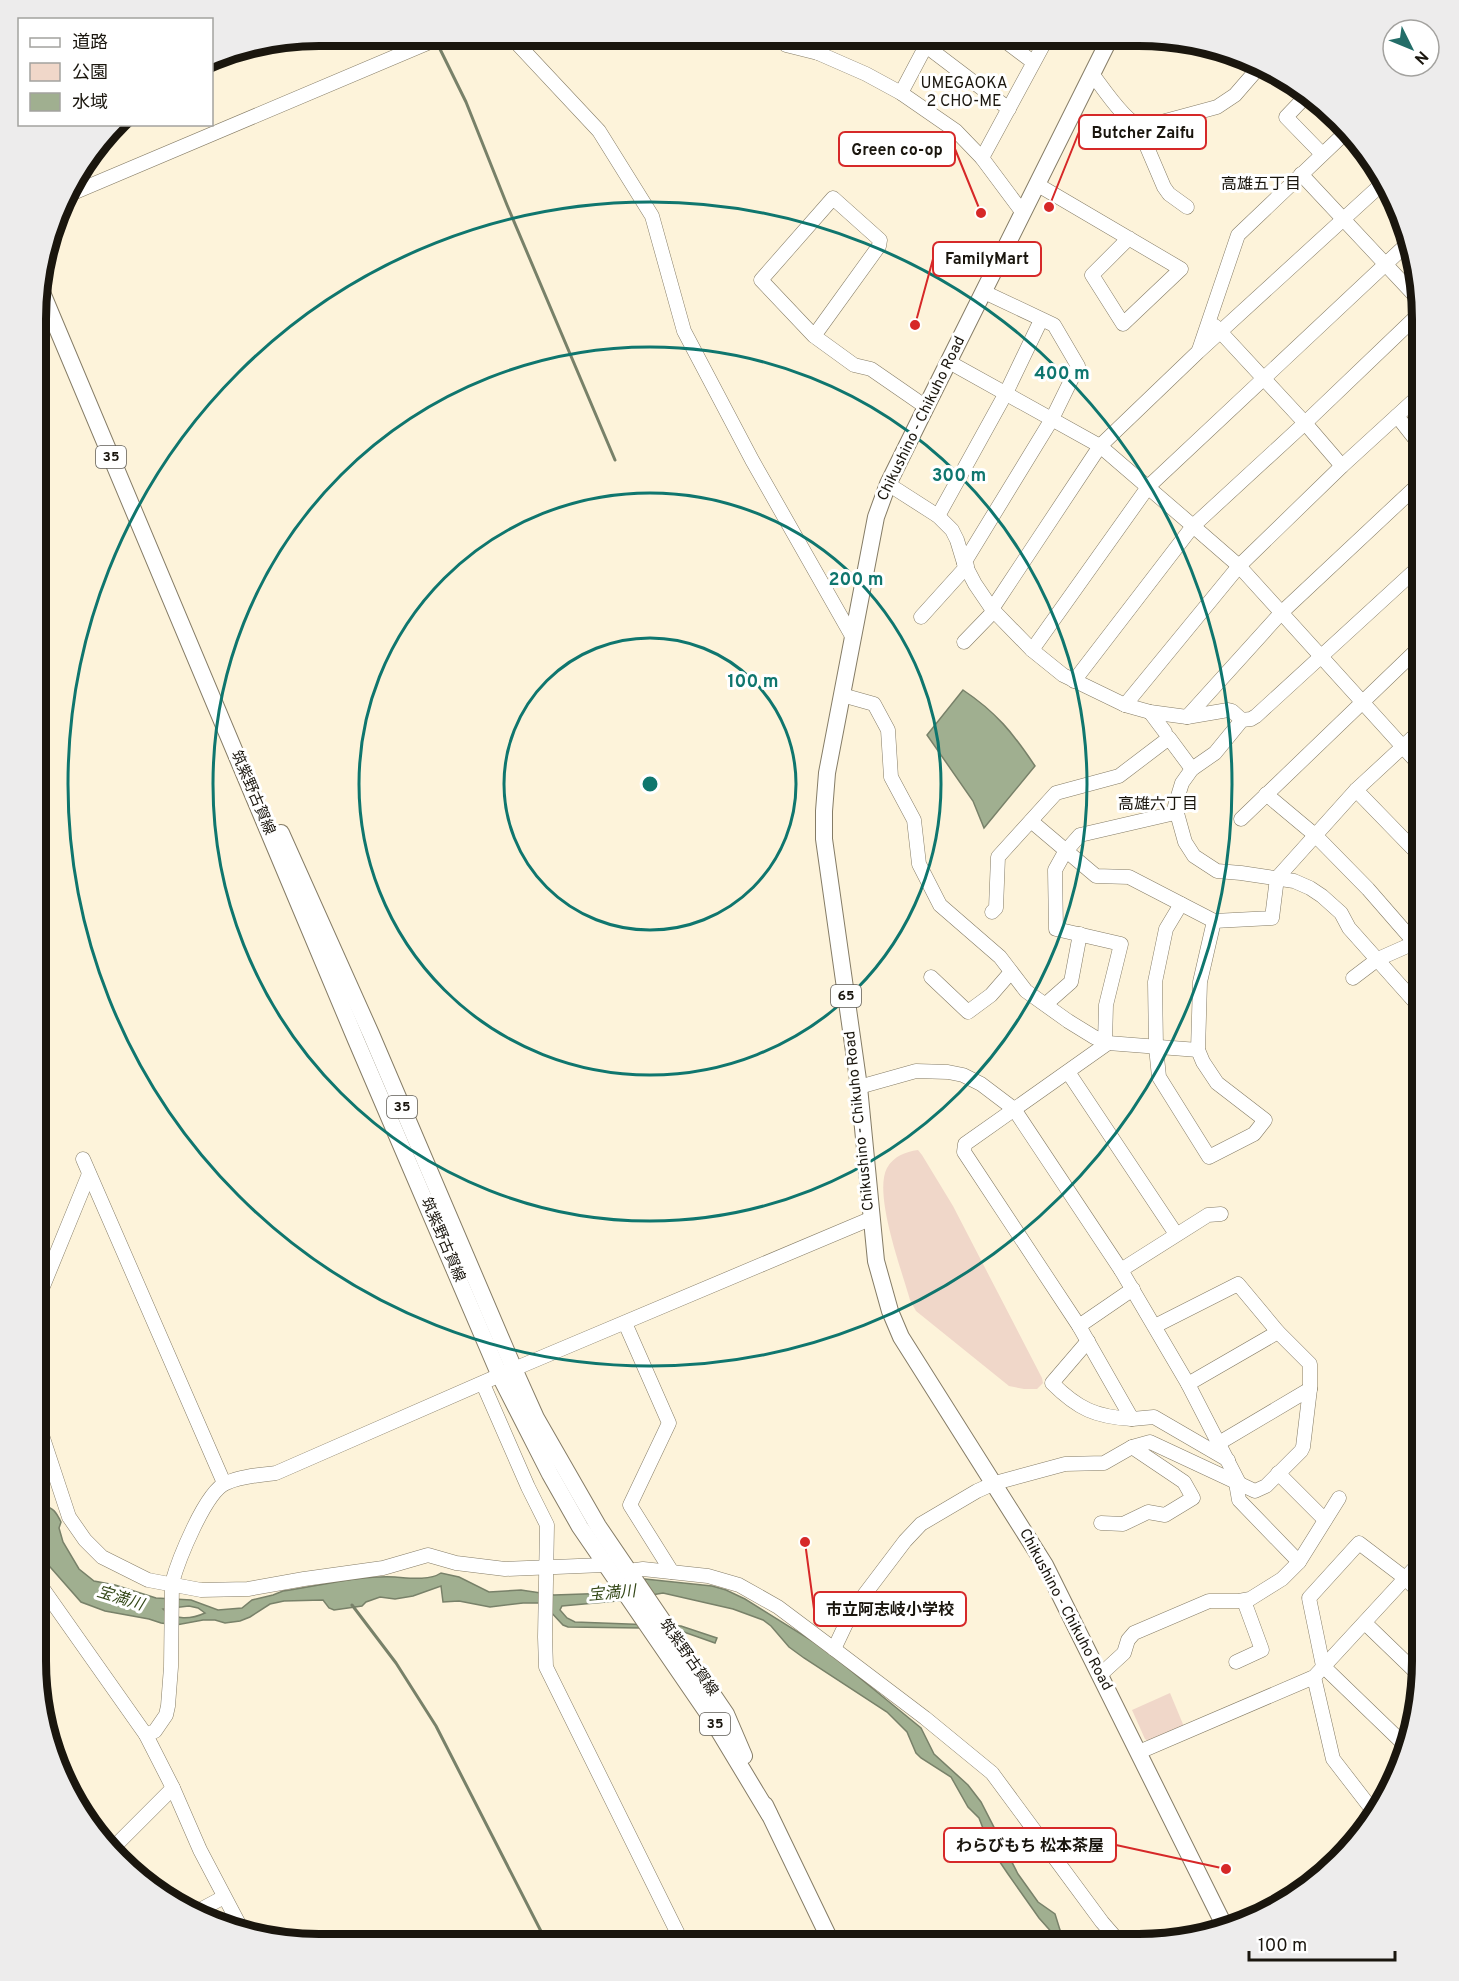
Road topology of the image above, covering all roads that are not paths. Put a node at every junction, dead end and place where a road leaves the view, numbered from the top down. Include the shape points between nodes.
1 (420, 46) edge
2 (519, 46) edge
3 (790, 46) edge
4 (821, 46) edge
5 (926, 46) edge
6 (933, 46) edge
7 (1012, 46) edge
8 (1042, 46) edge
9 (1102, 46) edge
10 (818, 53) junction
11 (1033, 62) junction
12 (1255, 72) edge
13 (1093, 75) junction
14 (901, 93) junction
15 (1302, 100) edge
16 (1009, 109) junction
17 (1138, 126) junction
18 (1341, 136) edge
19 (1322, 154) junction
20 (982, 158) junction
21 (1301, 174) junction
22 (1038, 185) junction
23 (1378, 187) edge
24 (79, 190) edge
25 (1187, 207) dead end
26 (1023, 213) junction
27 (1343, 219) junction
28 (1129, 238) junction
29 (1403, 248) edge
30 (1386, 263) junction
31 (1411, 291) edge
32 (984, 292) junction
33 (47, 303) edge
34 (1041, 320) junction
35 (1209, 320) junction
36 (1412, 321) edge
37 (1221, 332) junction
38 (814, 336) junction
39 (1198, 352) junction
40 (949, 362) junction
41 (1264, 380) junction
42 (1006, 393) junction
43 (1412, 402) edge
44 (926, 407) junction
45 (1397, 416) junction
46 (1052, 419) junction
47 (1305, 423) junction
48 (1412, 435) edge
49 (1100, 446) junction
50 (1342, 466) junction
51 (888, 484) junction
52 (1148, 487) junction
53 (1412, 490) edge
54 (938, 516) junction
55 (1193, 526) junction
56 (965, 564) junction
57 (1239, 566) junction
58 (1412, 573) edge
59 (993, 610) junction
60 (1281, 613) junction
61 (921, 617) dead end
62 (852, 636) junction
63 (964, 642) dead end
64 (1032, 650) junction
65 (1412, 654) edge
66 (1321, 656) junction
67 (1074, 681) junction
68 (842, 695) junction
69 (1362, 702) junction
70 (1125, 705) junction
71 (1150, 712) junction
72 (1186, 717) junction
73 (1242, 720) junction
74 (1165, 732) dead end
75 (1412, 738) edge
76 (1402, 747) junction
77 (1412, 757) edge
78 (1192, 769) junction
79 (1356, 790) junction
80 (1266, 794) junction
81 (1176, 813) junction
82 (1241, 819) dead end
83 (1031, 821) junction
84 (1315, 835) junction
85 (1412, 848) edge
86 (1065, 852) junction
87 (1277, 878) junction
88 (1181, 904) junction
89 (992, 912) dead end
90 (1214, 921) junction
91 (1080, 934) junction
92 (1412, 934) edge
93 (1412, 944) edge
94 (1378, 958) junction
95 (1011, 972) junction
96 (931, 977) dead end
97 (1353, 978) dead end
98 (1412, 996) edge
99 (1046, 1004) junction
100 (1107, 1043) junction
101 (1155, 1047) junction
102 (1198, 1050) junction
103 (1068, 1072) junction
104 (859, 1087) junction
105 (1014, 1109) junction
106 (82, 1159) dead end
107 (89, 1174) junction
108 (1221, 1214) dead end
109 (870, 1219) junction
110 (1176, 1234) junction
111 (1122, 1270) junction
112 (46, 1279) edge
113 (1133, 1289) junction
114 (625, 1323) junction
115 (1079, 1326) junction
116 (1155, 1326) junction
117 (1278, 1332) junction
118 (1088, 1341) junction
119 (507, 1372) junction
120 (483, 1384) junction
121 (1188, 1384) junction
122 (1310, 1389) junction
123 (1132, 1419) junction
124 (1219, 1443) junction
125 (46, 1447) edge
126 (1132, 1447) junction
127 (1228, 1460) junction
128 (1278, 1473) junction
129 (224, 1483) junction
130 (995, 1483) junction
131 (1238, 1484) junction
132 (1338, 1498) dead end
133 (1325, 1520) junction
134 (1101, 1523) dead end
135 (1299, 1562) junction
136 (604, 1565) junction
137 (546, 1570) junction
138 (1412, 1571) edge
139 (672, 1572) junction
140 (626, 1577) junction
141 (1405, 1578) junction
142 (1412, 1585) edge
143 (172, 1587) junction
144 (46, 1593) edge
145 (1244, 1601) junction
146 (1365, 1623) junction
147 (834, 1649) junction
148 (1236, 1662) dead end
149 (1412, 1668) edge
150 (1319, 1672) junction
151 (1100, 1675) junction
152 (146, 1735) junction
153 (1400, 1742) edge
154 (1139, 1752) junction
155 (173, 1788) junction
156 (1370, 1807) edge
157 (116, 1843) edge
158 (224, 1897) junction
159 (203, 1908) edge
160 (1222, 1921) edge
161 (238, 1922) edge
162 (678, 1934) edge
163 (827, 1934) edge
164 (1112, 1934) edge

1 - 24 street
2 - 62 street via 599,131 652,216 684,331
3 - 10 street
4 - 10 street
5 - 14 street
6 - 16 street
7 - 11 street
8 - 11 street
9 - 13 main road, Chikushino - Chikuho Road / 65
10 - 14 street
11 - 16 street
12 - 17 street via 1235,95 1217,107
13 - 17 street
13 - 22 main road, Chikushino - Chikuho Road / 65
14 - 20 street via 956,130
15 - 19 street via 1286,117
16 - 20 street
17 - 25 street via 1164,187
18 - 19 street
19 - 21 street
20 - 26 street
21 - 27 street
21 - 35 street via 1238,235
22 - 26 main road, Chikushino - Chikuho Road / 65
22 - 28 street
23 - 27 street
26 - 32 main road, Chikushino - Chikuho Road / 65
27 - 30 street
27 - 37 street
28 - 28 street via 1181,269 1123,324 1092,275
29 - 30 street
30 - 31 street
30 - 41 street
32 - 34 street
32 - 40 main road, Chikushino - Chikuho Road / 65
33 - 119 main road, 筑紫野古賀線 / 35 via 183,630 243,750 376,1045
34 - 42 street
34 - 46 street via 1054,325 1078,366
35 - 37 street
35 - 39 street
36 - 47 street
37 - 39 street
37 - 41 street
38 - 38 street via 880,240 833,198 761,280
38 - 44 street
39 - 49 street
40 - 42 street
40 - 44 main road, Chikushino - Chikuho Road / 65
41 - 47 street
41 - 52 street
42 - 46 street
42 - 54 street
43 - 45 street
44 - 51 main road, Chikushino - Chikuho Road / 65
45 - 48 street
45 - 50 street
46 - 49 street
46 - 56 street
47 - 50 street
47 - 55 street
49 - 52 street
49 - 59 street
50 - 57 street
51 - 54 street
51 - 62 main road, Chikushino - Chikuho Road / 65 via 876,517
52 - 55 street
52 - 64 street
53 - 60 street
54 - 56 street via 955,535
55 - 57 street
55 - 67 street
56 - 59 street
56 - 61 street
57 - 60 street
57 - 70 street
58 - 66 street
59 - 63 street
59 - 64 street
60 - 66 street
60 - 72 street
62 - 68 main road, Chikushino - Chikuho Road / 65
64 - 67 street
65 - 69 street
66 - 69 street
66 - 73 street via 1256,716
67 - 70 street
68 - 95 street via 874,704 888,730 891,777 914,820 919,864 940,905 1000,957
68 - 104 main road, Chikushino - Chikuho Road / 65 via 826,773 824,839
69 - 76 street
69 - 80 street
70 - 71 street
71 - 72 street
71 - 74 street
72 - 73 street via 1228,710
73 - 78 street via 1215,753
75 - 76 street
76 - 77 street
76 - 79 street
78 - 81 street via 1178,790
78 - 83 street via 1169,738 1119,776 1056,793
79 - 84 street
79 - 85 street
80 - 82 street
80 - 84 street
81 - 86 street via 1080,836
81 - 87 street via 1185,842 1201,862 1216,872
83 - 86 street
83 - 89 street via 998,857 996,908
84 - 87 street
84 - 92 street
86 - 88 street via 1096,876 1129,877
86 - 91 street via 1055,870 1056,929
87 - 90 street via 1272,918
87 - 94 street via 1298,882 1322,896
88 - 90 street
88 - 101 street via 1166,928 1155,982
90 - 102 street via 1200,982
91 - 99 street via 1071,982
91 - 100 street via 1121,945 1106,1005
93 - 94 street
94 - 97 street
94 - 98 street
95 - 96 street via 968,1012
95 - 99 street via 1026,991
99 - 100 street
100 - 101 street
100 - 103 street
101 - 102 street
101 - 102 street via 1159,1077 1209,1157 1254,1134 1265,1120 1217,1083
103 - 105 street
103 - 110 street
104 - 105 street via 916,1071 948,1072 981,1084
104 - 109 main road, Chikushino - Chikuho Road / 65
105 - 111 street
105 - 115 street via 965,1144 964,1152
106 - 107 street
107 - 112 street
107 - 129 street
108 - 110 street via 1208,1215
109 - 114 street
109 - 130 main road, Chikushino - Chikuho Road / 65 via 876,1261 901,1336
110 - 111 street
111 - 113 street
113 - 115 street
113 - 116 street
114 - 119 street
114 - 139 street via 669,1424 630,1504
115 - 118 street
116 - 117 street via 1238,1284
116 - 121 street
117 - 121 street
117 - 122 street via 1310,1364
118 - 123 street
118 - 123 street via 1052,1383 1068,1400 1088,1410 1109,1418
119 - 120 street
119 - 136 main road, 筑紫野古賀線 / 35 via 550,1474
119 - 140 main road, 筑紫野古賀線 / 35
120 - 129 street via 276,1473
120 - 137 street via 547,1524
121 - 124 street
122 - 124 street
122 - 128 street via 1304,1447
123 - 127 street via 1154,1417
124 - 127 street
125 - 143 street via 69,1517 85,1540 102,1557 148,1580
126 - 130 street via 1104,1463 1065,1464
126 - 131 street via 1150,1442
126 - 134 street via 1184,1482 1193,1498 1165,1515 1148,1512 1123,1524
127 - 131 street
128 - 131 street via 1260,1490
128 - 133 street
129 - 143 street via 201,1512
130 - 147 street via 921,1524 852,1611
130 - 151 main road, Chikushino - Chikuho Road / 65 via 1045,1565
131 - 135 street via 1239,1500
132 - 133 street
133 - 135 street
135 - 145 street via 1282,1579
136 - 137 street
136 - 140 main road, 筑紫野古賀線 / 35
137 - 143 street via 456,1563 428,1555 382,1568 248,1589
137 - 162 street via 546,1667
138 - 141 street
139 - 140 street via 644,1569
139 - 147 street via 739,1585
140 - 163 main road, 筑紫野古賀線 / 35 via 664,1636 694,1665 726,1714
141 - 142 street
141 - 146 street
141 - 150 street via 1359,1543 1309,1598
143 - 152 street via 166,1715 155,1731
144 - 152 street
145 - 148 street via 1262,1650
145 - 151 street via 1209,1601 1134,1633 1124,1653
146 - 149 street
146 - 150 street
147 - 164 street via 992,1773
150 - 153 street
150 - 154 street
150 - 156 street via 1333,1759
151 - 154 main road, Chikushino - Chikuho Road / 65
152 - 155 street
154 - 160 main road, Chikushino - Chikuho Road / 65
155 - 157 street
155 - 158 street
158 - 159 street
158 - 161 street

